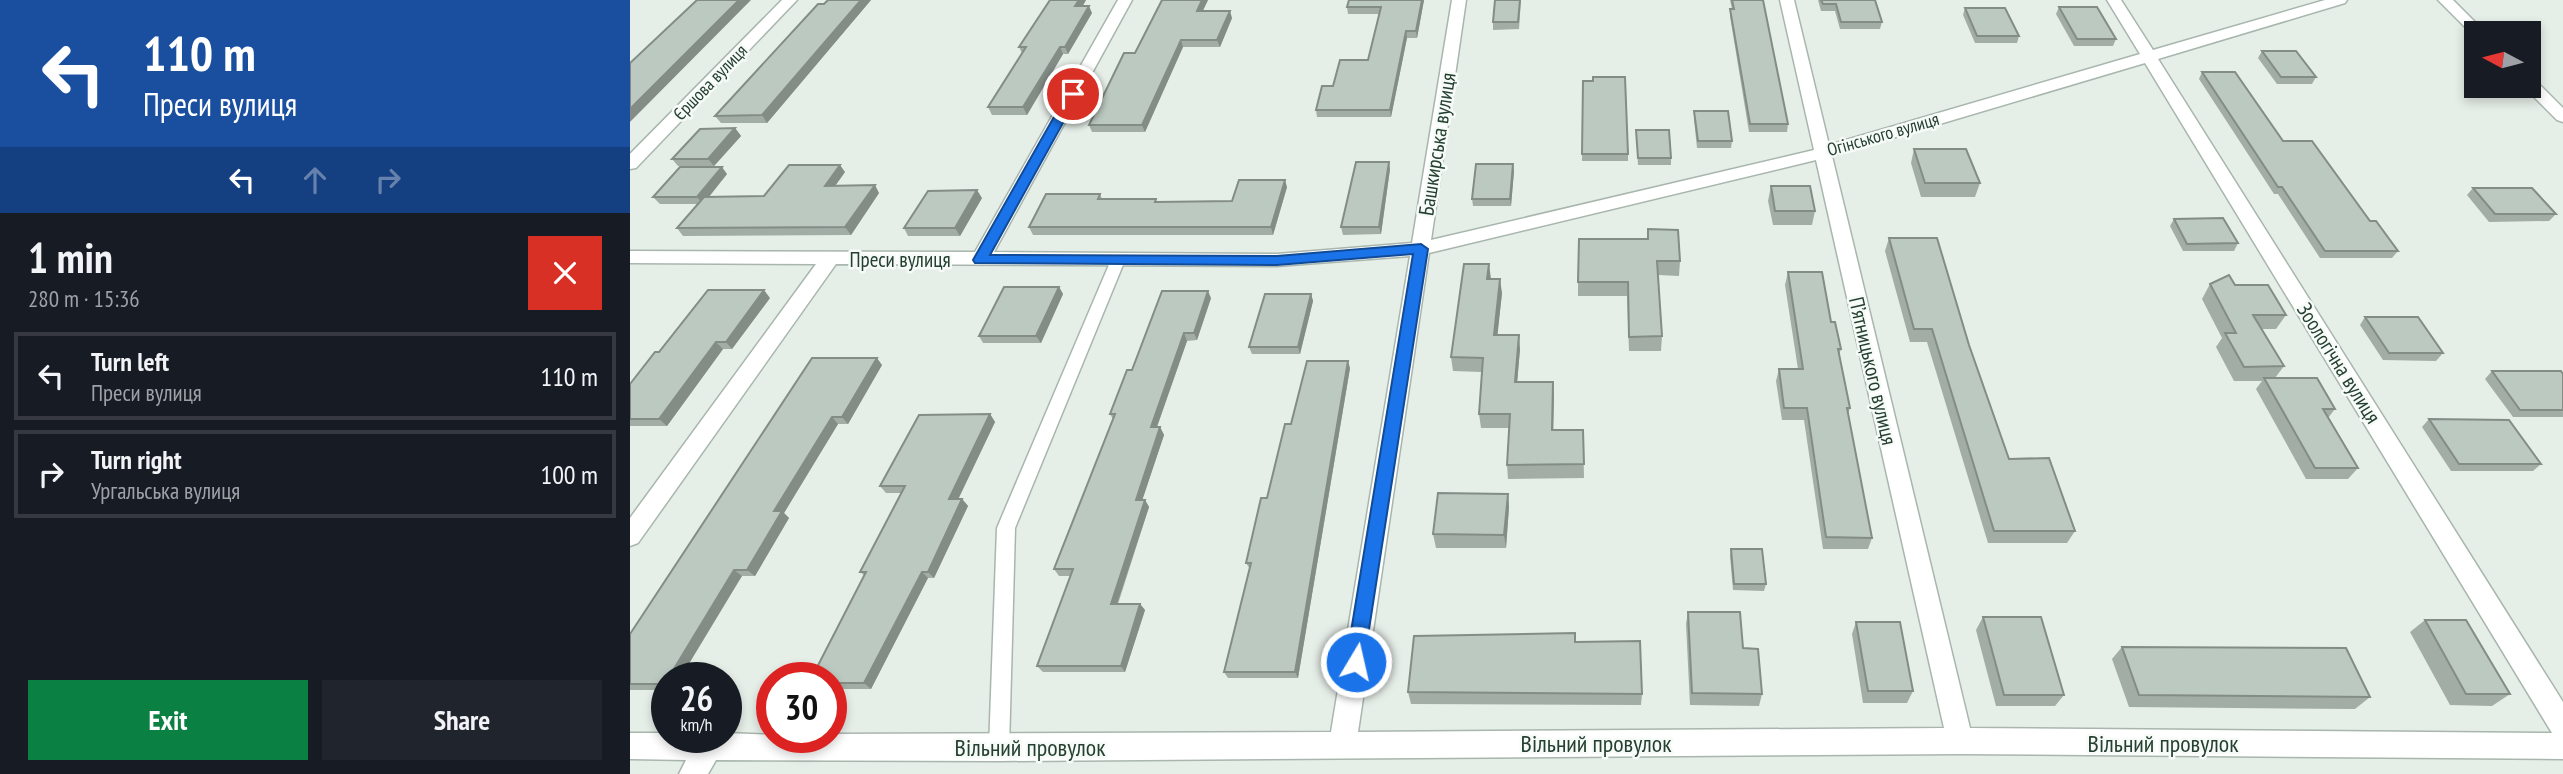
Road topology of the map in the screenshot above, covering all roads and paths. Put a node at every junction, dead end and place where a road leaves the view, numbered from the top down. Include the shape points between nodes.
1 (790, 0) edge
2 (1125, 0) edge
3 (1459, 0) edge
4 (1787, 0) edge
5 (2114, 0) edge
6 (2340, 0) edge
7 (2445, 0) edge
8 (2467, 21) edge
9 (2149, 56) junction
10 (2541, 95) edge
11 (2563, 117) edge
12 (1822, 153) junction
13 (630, 164) edge
14 (1421, 249) junction
15 (630, 257) edge
16 (830, 259) junction
17 (980, 260) junction
18 (1118, 260) junction
19 (630, 536) edge
20 (2563, 726) edge
21 (1960, 741) junction
22 (1343, 744) junction
23 (2563, 746) edge
24 (630, 747) edge
25 (651, 747) edge
26 (742, 747) edge
27 (999, 748) junction
28 (705, 753) edge
29 (693, 774) edge

1 - 13 street, Єршова вулиця
2 - 17 street
3 - 14 street, Башкирська вулиця
4 - 12 street, П’ятницького вулиця
5 - 9 street, Зоологічна вулиця
6 - 9 street, Огінського вулиця
7 - 8 street
9 - 12 street, Огінського вулиця
9 - 20 street, Зоологічна вулиця
10 - 11 street
12 - 14 street, Огінського вулиця
12 - 21 street, П’ятницького вулиця
14 - 18 street, Преси вулиця via 1277,260
14 - 22 street, Башкирська вулиця
15 - 16 street, Преси вулиця
16 - 17 street, Преси вулиця
16 - 19 street
17 - 18 street, Преси вулиця
18 - 27 lane via 1006,528
21 - 22 street, Вільний провулок
21 - 23 street, Вільний провулок
22 - 27 street, Вільний провулок
24 - 25 street, Вільний провулок
26 - 27 street, Вільний провулок
28 - 29 street

